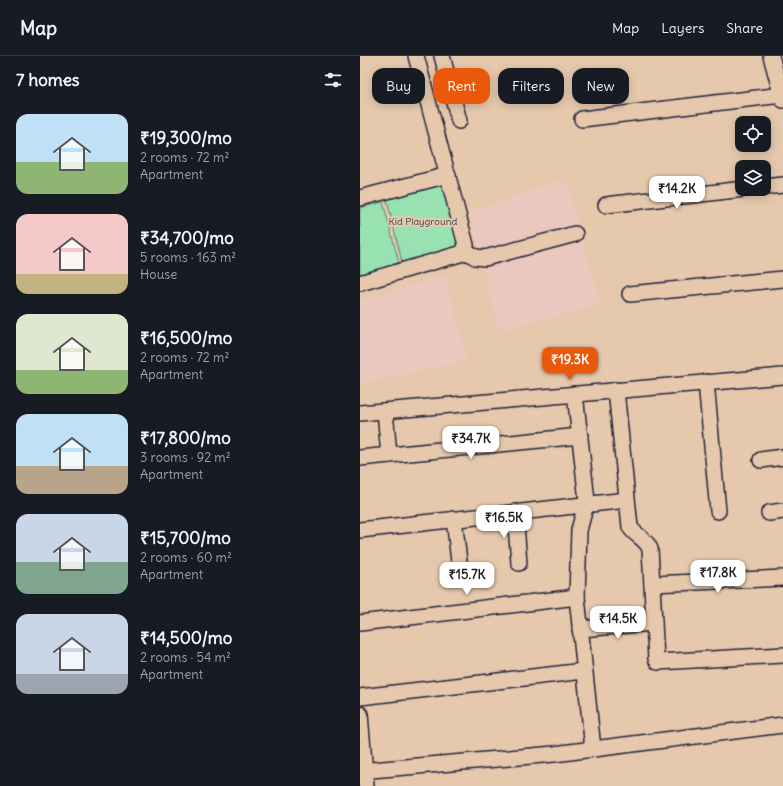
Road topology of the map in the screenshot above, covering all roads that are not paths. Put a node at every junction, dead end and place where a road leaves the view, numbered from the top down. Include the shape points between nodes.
1 (416, 56) edge
2 (442, 56) edge
3 (771, 56) edge
4 (781, 89) edge
5 (582, 119) dead end
6 (459, 121) dead end
7 (448, 175) junction
8 (783, 185) edge
9 (771, 186) edge
10 (735, 190) edge
11 (360, 198) edge
12 (606, 205) dead end
13 (575, 234) dead end
14 (466, 250) junction
15 (783, 279) edge
16 (360, 283) edge
17 (630, 294) dead end
18 (783, 376) edge
19 (706, 382) junction
20 (616, 390) junction
21 (575, 394) junction
22 (385, 411) junction
23 (360, 413) edge
24 (580, 436) junction
25 (389, 455) junction
26 (783, 457) edge
27 (360, 458) edge
28 (762, 460) dead end
29 (627, 500) junction
30 (586, 505) junction
31 (718, 511) dead end
32 (515, 512) junction
33 (454, 519) junction
34 (360, 530) edge
35 (519, 563) dead end
36 (460, 570) dead end
37 (783, 578) edge
38 (652, 584) junction
39 (577, 597) junction
40 (360, 623) edge
41 (654, 623) junction
42 (580, 629) junction
43 (783, 654) edge
44 (584, 671) junction
45 (360, 697) edge
46 (360, 714) edge
47 (783, 725) edge
48 (593, 749) junction
49 (363, 771) edge
50 (366, 786) edge

1 - 7 street
2 - 6 street
3 - 4 street
4 - 5 street
7 - 11 street
7 - 14 street
8 - 9 street
10 - 12 street
13 - 14 street via 485,258 475,256
14 - 16 street
15 - 17 street
18 - 19 street
19 - 20 street
19 - 31 street
20 - 21 street
20 - 29 street
21 - 22 street
21 - 24 street
22 - 23 street
22 - 25 street
24 - 25 street
24 - 30 street
25 - 27 street
26 - 28 street
29 - 30 street
29 - 38 street via 630,527 644,539 650,549
30 - 32 street
30 - 39 street via 579,530
32 - 33 street
32 - 35 street
33 - 34 street
33 - 36 street
37 - 38 street
38 - 41 street
39 - 40 street
39 - 42 street
41 - 42 street
41 - 43 street via 656,659 661,663
42 - 44 street
44 - 45 street
44 - 48 street
46 - 49 street
47 - 48 street
48 - 49 street
49 - 50 street

